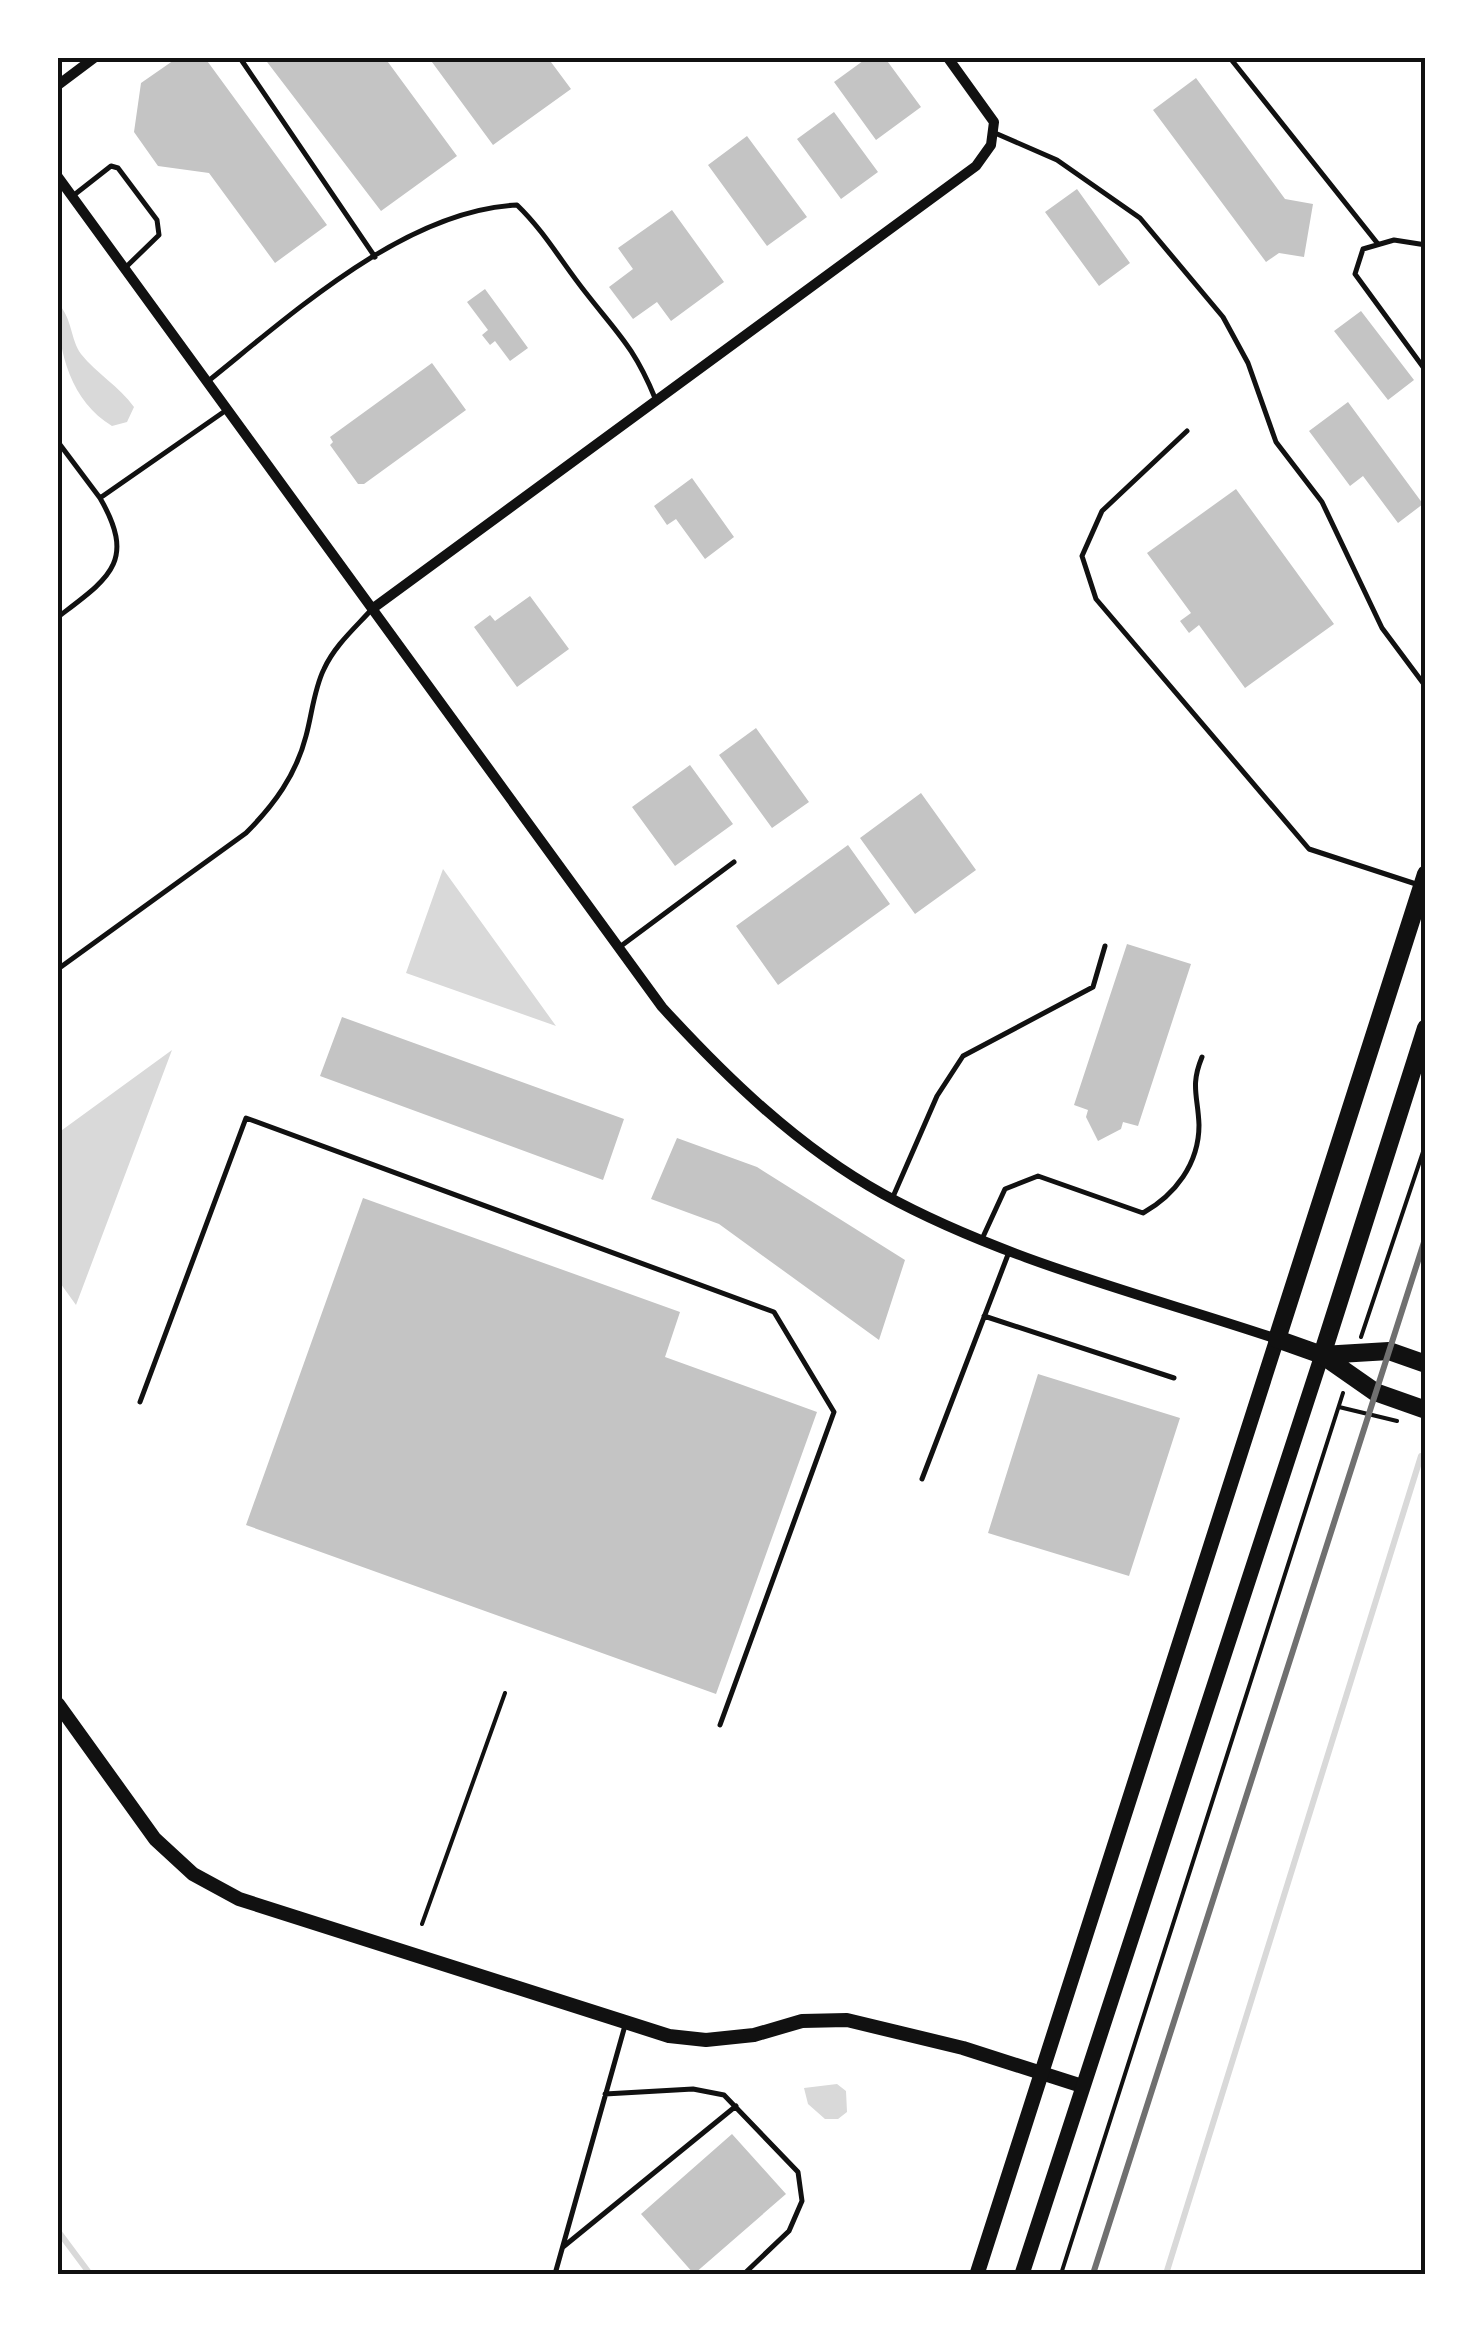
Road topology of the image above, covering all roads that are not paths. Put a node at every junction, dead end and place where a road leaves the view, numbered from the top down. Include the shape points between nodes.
1 (94, 58) edge
2 (240, 58) edge
3 (948, 58) edge
4 (1230, 58) edge
5 (58, 85) edge
6 (992, 132) junction
7 (58, 177) edge
8 (72, 197) junction
9 (1378, 244) junction
10 (1426, 245) edge
11 (375, 257) junction
12 (124, 268) junction
13 (1426, 370) edge
14 (208, 382) junction
15 (656, 400) junction
16 (227, 409) junction
17 (1187, 431) dead end
18 (58, 442) edge
19 (100, 498) junction
20 (372, 609) junction
21 (58, 617) edge
22 (1426, 687) edge
23 (734, 862) dead end
24 (1424, 880) edge
25 (1105, 946) dead end
26 (619, 948) junction
27 (58, 969) edge
28 (1426, 1028) edge
29 (1202, 1057) dead end
30 (892, 1199) junction
31 (982, 1239) junction
32 (1010, 1250) junction
33 (984, 1316) junction
34 (1278, 1339) junction
35 (1322, 1355) junction
36 (1426, 1364) edge
37 (1174, 1378) dead end
38 (140, 1402) dead end
39 (1426, 1410) edge
40 (922, 1479) dead end
41 (58, 1704) edge
42 (720, 1726) dead end
43 (626, 2022) junction
44 (1040, 2073) junction
45 (1082, 2086) junction
46 (606, 2094) junction
47 (736, 2106) junction
48 (563, 2247) junction
49 (555, 2274) edge
50 (744, 2274) edge
51 (977, 2274) edge
52 (1022, 2274) edge

1 - 5 street
2 - 11 lane
3 - 6 street via 994,122
4 - 9 lane
6 - 15 street via 976,166
6 - 22 lane via 1057,160 1140,218 1223,317 1248,363 1276,442 1322,502 1382,628
7 - 8 street
8 - 12 street
8 - 12 lane via 111,166 157,220 159,234
9 - 10 lane
9 - 13 lane via 1363,248 1354,274
11 - 14 lane
11 - 15 lane via 482,207 517,205 636,351
12 - 14 street
14 - 16 street
15 - 20 street
16 - 19 lane
16 - 20 street
17 - 24 lane via 1102,511 1082,556 1096,599 1309,848
18 - 19 lane
19 - 21 lane via 121,548 102,584
20 - 26 street
20 - 27 lane via 322,672 290,779 269,809 246,833
23 - 26 lane
24 - 34 main road
25 - 30 lane via 1092,987 963,1056 937,1096
26 - 30 street via 716,1066 792,1132
28 - 35 main road
29 - 31 lane via 1193,1080 1199,1129 1185,1177 1166,1200 1143,1212 1038,1176 1005,1189
30 - 31 street
31 - 32 street
32 - 33 lane
32 - 34 street
33 - 37 lane
33 - 40 lane
34 - 35 main road
34 - 44 main road
35 - 36 main road via 1389,1351
35 - 39 main road via 1376,1392
35 - 45 main road
38 - 42 lane via 246,1118 774,1312 834,1412
41 - 43 street via 155,1839 193,1874 239,1899
43 - 44 street via 706,2040 802,2021 847,2020
43 - 46 lane
44 - 45 street
44 - 51 main road
45 - 52 main road
46 - 47 lane via 693,2090 724,2095
46 - 48 lane
47 - 48 lane
47 - 50 lane via 798,2172 802,2200 789,2231
48 - 49 lane

